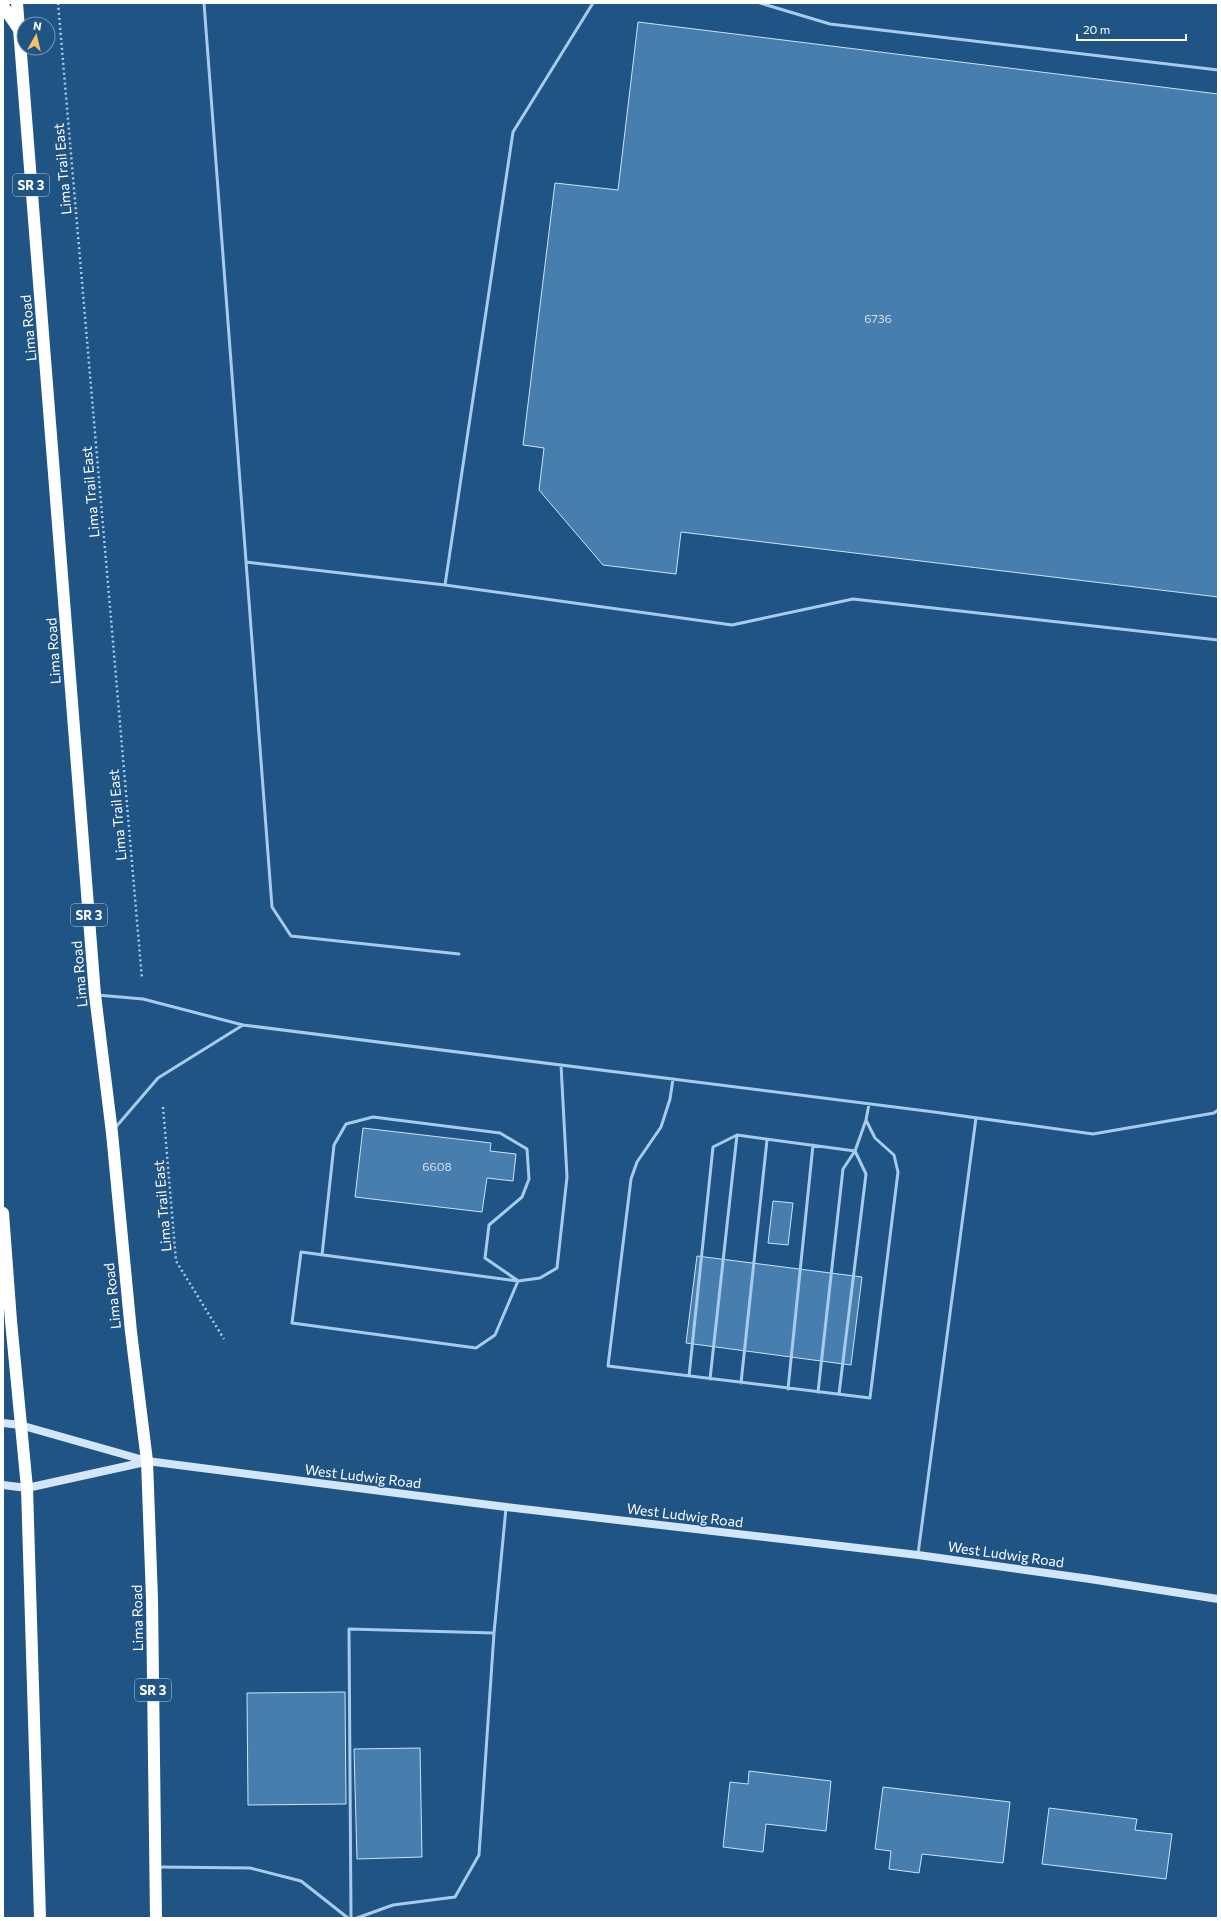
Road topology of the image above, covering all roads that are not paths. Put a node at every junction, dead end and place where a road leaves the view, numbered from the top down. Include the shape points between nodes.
1 (17, 3) edge
2 (204, 3) edge
3 (593, 3) edge
4 (760, 3) edge
5 (3, 6) edge
6 (18, 16) edge
7 (16, 25) edge
8 (20, 56) edge
9 (1218, 70) edge
10 (246, 562) junction
11 (445, 585) junction
12 (1218, 640) edge
13 (459, 954) dead end
14 (95, 995) junction
15 (243, 1025) junction
16 (561, 1065) junction
17 (673, 1080) junction
18 (868, 1104) junction
19 (1218, 1110) edge
20 (976, 1118) junction
21 (866, 1120) junction
22 (112, 1133) junction
23 (738, 1135) junction
24 (767, 1140) junction
25 (812, 1145) junction
26 (856, 1151) junction
27 (3, 1213) edge
28 (322, 1255) junction
29 (518, 1281) junction
30 (689, 1376) junction
31 (710, 1379) junction
32 (741, 1383) junction
33 (788, 1389) junction
34 (818, 1392) junction
35 (839, 1394) junction
36 (3, 1423) edge
37 (20, 1425) junction
38 (148, 1461) junction
39 (3, 1485) edge
40 (27, 1488) junction
41 (506, 1507) junction
42 (918, 1555) junction
43 (1218, 1599) edge
44 (494, 1633) junction
45 (155, 1867) junction
46 (40, 1918) edge
47 (156, 1918) edge
48 (349, 1918) edge
49 (357, 1918) edge

1 - 6 highway, Lima Road / SR 3
2 - 10 lane
3 - 11 lane via 513,132
4 - 9 lane via 830,24
5 - 7 highway
8 - 14 highway, Lima Road / SR 3
10 - 11 lane
10 - 13 lane via 272,907 291,936
11 - 12 lane via 732,626 852,599
14 - 15 lane via 143,999
14 - 22 highway, Lima Road / SR 3
15 - 16 lane
15 - 22 lane via 158,1078
16 - 17 lane
16 - 29 lane via 567,1177 557,1268 540,1278
17 - 18 lane
17 - 30 lane via 661,1127 637,1162 630,1179 608,1366
18 - 20 lane
18 - 21 lane
19 - 20 lane via 1214,1114 1093,1134
20 - 42 lane
21 - 26 lane
21 - 35 lane via 875,1138 894,1155 898,1172 870,1398
22 - 38 highway, Lima Road / SR 3 via 131,1332
23 - 24 lane
23 - 30 lane via 713,1147
23 - 31 lane
24 - 25 lane
24 - 32 lane
25 - 26 lane
25 - 33 lane
26 - 34 lane via 843,1169
26 - 35 lane via 866,1174
27 - 37 highway
28 - 29 lane
28 - 29 lane via 301,1252 292,1322 476,1348 495,1335
28 - 29 lane via 334,1145 346,1124 373,1117 500,1133 526,1149 529,1179 522,1197 489,1225 486,1258
30 - 31 lane
31 - 32 lane
32 - 33 lane
33 - 34 lane
34 - 35 lane
36 - 37 main road, West Ludwig Road
37 - 38 main road, West Ludwig Road
37 - 40 highway
38 - 40 main road, West Ludwig Road
38 - 41 main road, West Ludwig Road
38 - 45 highway, Lima Road / SR 3
39 - 40 main road, West Ludwig Road
40 - 46 highway
41 - 42 main road, West Ludwig Road
41 - 44 lane
42 - 43 main road, West Ludwig Road
44 - 48 lane via 350,1629
44 - 49 lane via 479,1856 455,1897 393,1905
45 - 47 highway, Lima Road / SR 3
45 - 48 lane via 250,1868 301,1881

